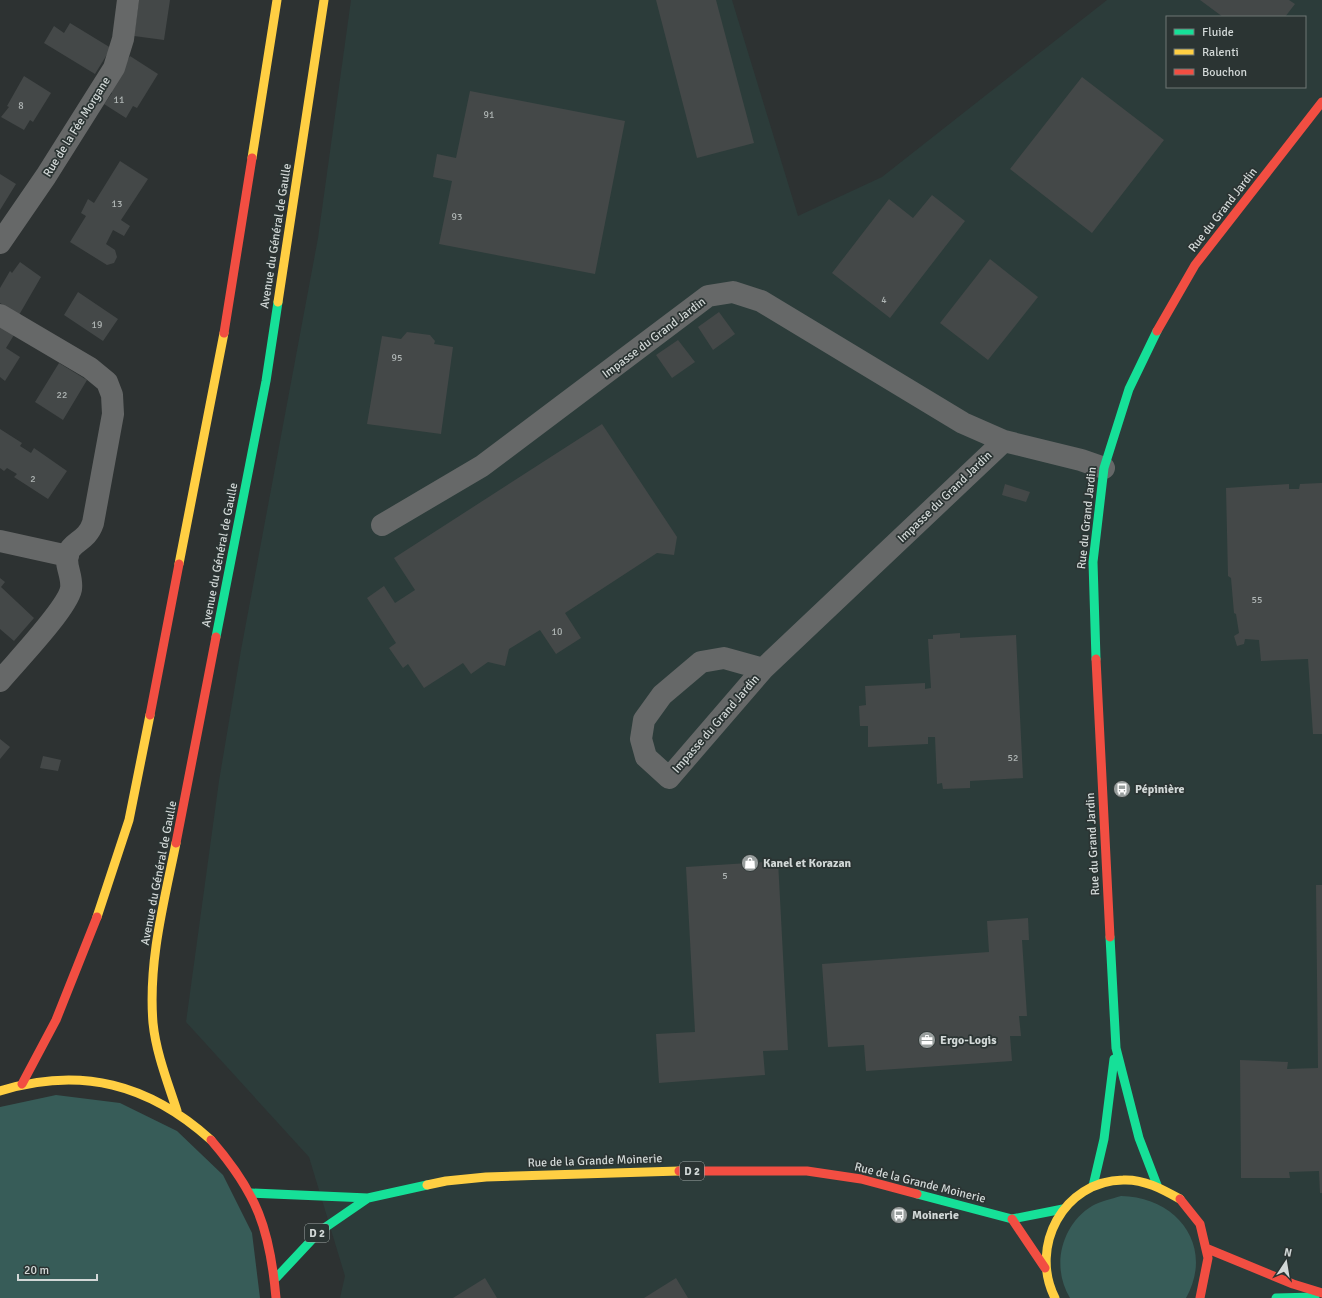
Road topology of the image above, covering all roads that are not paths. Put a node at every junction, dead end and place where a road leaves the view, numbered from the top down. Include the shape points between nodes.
1 (128, 0) edge
2 (277, 0) edge
3 (324, 0) edge
4 (1322, 102) edge
5 (0, 243) edge
6 (0, 315) edge
7 (1004, 441) junction
8 (1104, 468) junction
9 (382, 525) dead end
10 (0, 541) edge
11 (68, 556) junction
12 (763, 669) junction
13 (0, 681) edge
14 (1116, 1048) junction
15 (22, 1084) junction
16 (0, 1091) edge
17 (177, 1111) junction
18 (1157, 1185) junction
19 (1093, 1186) junction
20 (251, 1193) junction
21 (368, 1198) junction
22 (1063, 1209) junction
23 (1012, 1219) junction
24 (1208, 1249) junction
25 (1045, 1268) junction
26 (276, 1278) junction
27 (1322, 1295) edge
28 (276, 1298) edge
29 (1055, 1298) edge
30 (1200, 1298) edge
31 (1276, 1298) edge
32 (1300, 1298) edge

1 - 5 street, Rue de la Fée Morgane via 123,39 114,68
2 - 15 main road via 218,368 129,820 98,914 56,1020
3 - 17 main road, Avenue du Général de Gaulle via 266,381 157,935 152,988 153,1024 159,1056
4 - 8 main road, Rue du Grand Jardin via 1195,265 1160,324 1129,389
6 - 11 street via 90,368 107,382 112,395 113,414 93,523 89,533 75,544
7 - 8 street, Impasse du Grand Jardin
7 - 9 street, Impasse du Grand Jardin via 963,423 761,301 733,292 708,296 482,466
7 - 12 street, Impasse du Grand Jardin
8 - 14 main road, Rue du Grand Jardin via 1093,562 1097,709
10 - 11 street
11 - 13 street via 71,590 61,610
12 - 12 street, Impasse du Grand Jardin via 724,658 701,662 662,695 644,720 641,739 646,757 669,778
14 - 18 main road, Rue du Grand Jardin via 1139,1138
14 - 19 main road, Rue du Grand Jardin via 1104,1139
15 - 16 main road
15 - 17 main road via 60,1079 100,1082 140,1093
17 - 20 main road via 216,1143
18 - 19 main road via 1136,1179 1114,1180
18 - 24 main road via 1176,1195 1191,1210 1202,1228
19 - 22 main road
20 - 21 main road, Rue de la Grande Moinerie / D 2
20 - 26 main road via 268,1238
21 - 23 main road, Rue de la Grande Moinerie / D 2 via 446,1181 486,1176 777,1170 861,1179
21 - 26 main road, Rue de la Grande Moinerie / D 2 via 320,1231
22 - 23 main road, Rue de la Grande Moinerie / D 2
22 - 25 main road via 1052,1227 1046,1246
23 - 25 main road
24 - 27 main road
24 - 30 main road via 1208,1274
25 - 29 main road
26 - 28 main road
27 - 32 main road
31 - 32 main road

